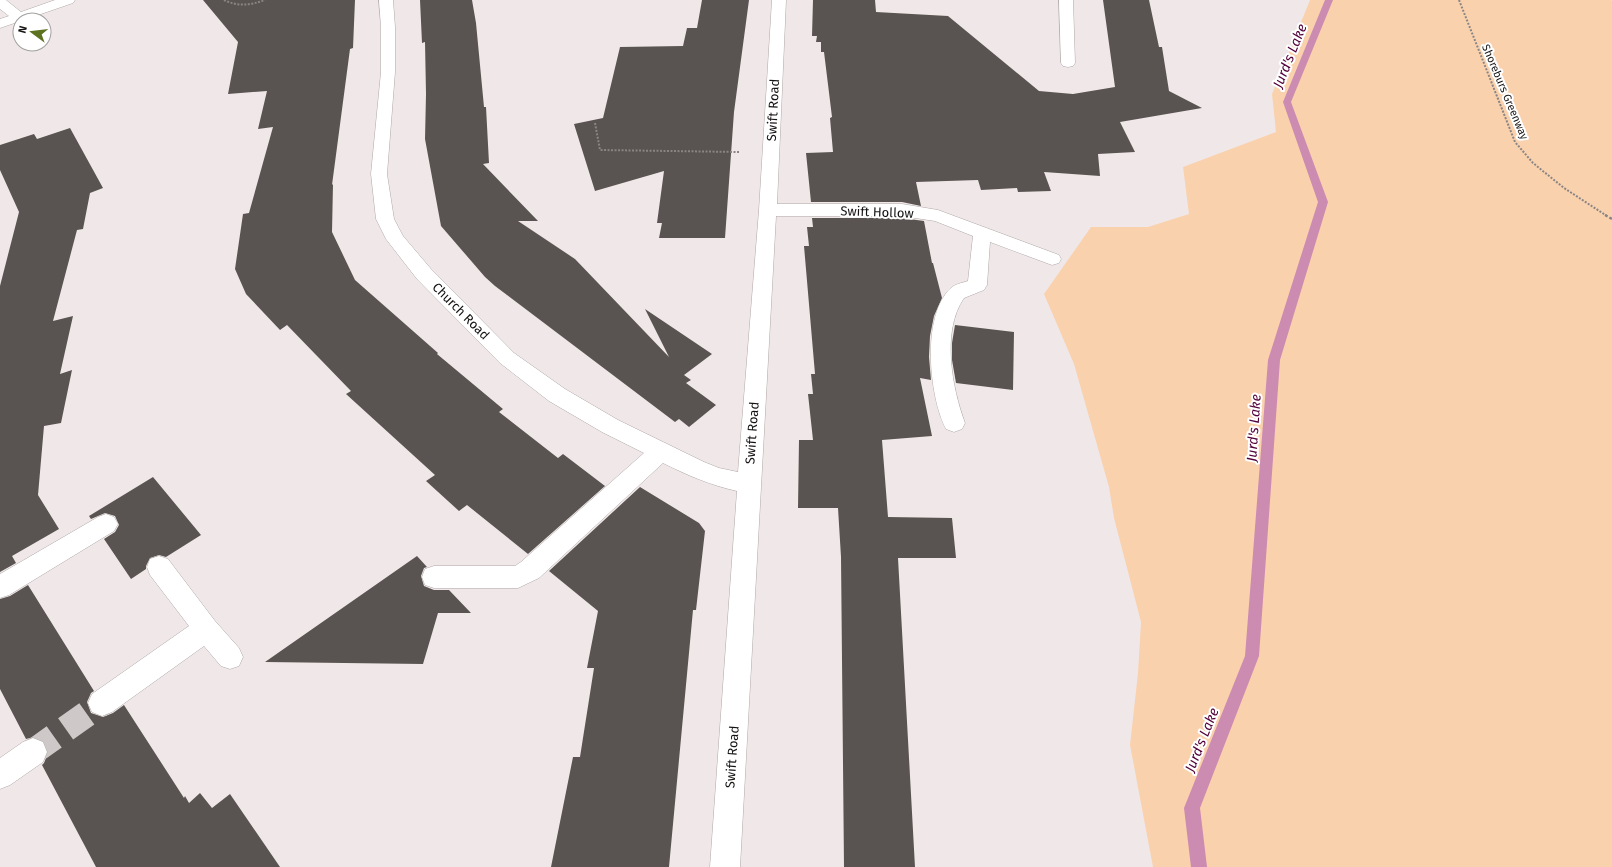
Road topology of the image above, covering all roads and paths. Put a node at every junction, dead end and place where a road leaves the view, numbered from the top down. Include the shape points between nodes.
1 (68, 0) edge
2 (224, 0) edge
3 (265, 0) edge
4 (386, 0) edge
5 (779, 0) edge
6 (1066, 0) edge
7 (1459, 0) edge
8 (0, 2) edge
9 (13, 12) edge
10 (33, 12) edge
11 (12, 20) edge
12 (0, 24) edge
13 (1068, 62) dead end
14 (595, 123) dead end
15 (771, 153) junction
16 (768, 210) junction
17 (1612, 220) edge
18 (982, 233) junction
19 (1052, 259) dead end
20 (954, 423) dead end
21 (660, 452) junction
22 (748, 484) junction
23 (106, 524) dead end
24 (159, 567) dead end
25 (434, 577) dead end
26 (0, 587) edge
27 (206, 629) junction
28 (230, 657) dead end
29 (102, 703) tunnel mouth
30 (33, 752) tunnel mouth
31 (0, 775) edge
32 (725, 867) edge

1 - 10 street
2 - 3 path via 243,5
4 - 21 street, Church Road via 388,72 378,174 385,219 395,239 424,274 507,358 557,396
5 - 15 street, Swift Road
6 - 13 street
7 - 17 path, Shoreburs Greenway via 1514,142 1533,164
8 - 9 street
11 - 12 street
14 - 15 path via 600,150
15 - 16 street, Swift Road
16 - 18 street, Swift Hollow via 902,210 938,216
16 - 22 street, Swift Road
18 - 19 street, Swift Hollow
18 - 20 street via 977,285 958,292 949,307 942,334 942,372
21 - 22 street, Church Road via 696,470
21 - 25 street via 530,570 518,577
22 - 32 street, Swift Road
23 - 26 street
24 - 27 street
27 - 28 street
27 - 29 street
30 - 31 street

